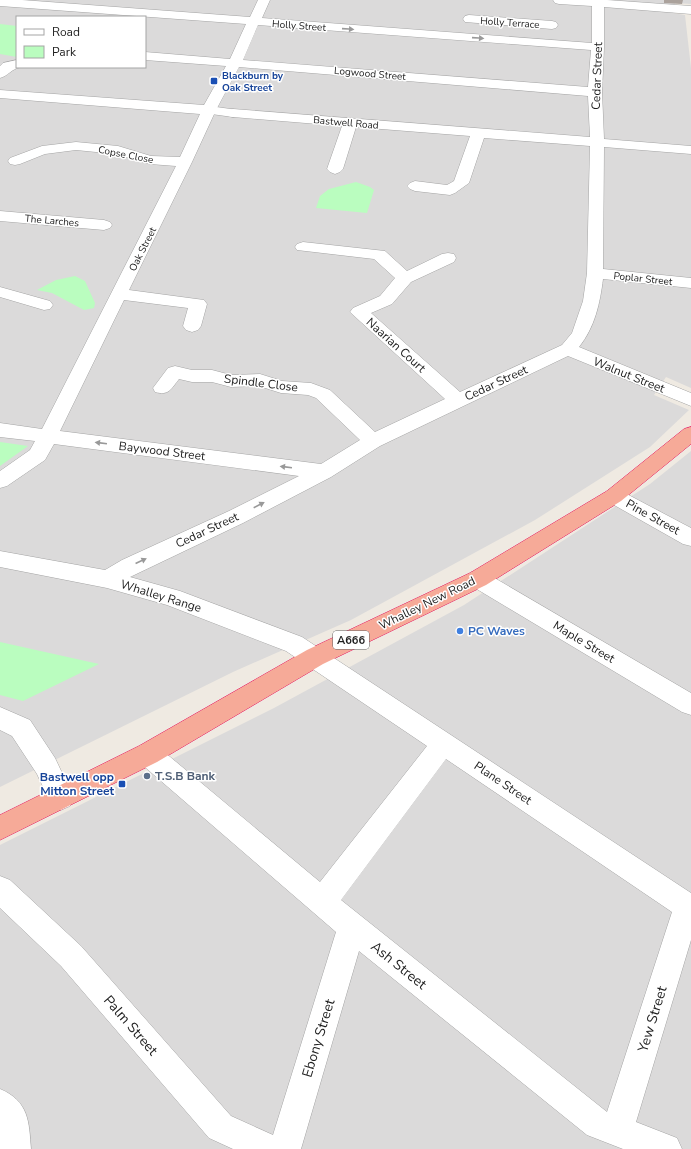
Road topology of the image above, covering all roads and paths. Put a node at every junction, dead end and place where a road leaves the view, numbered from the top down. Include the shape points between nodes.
1 (264, 0) edge
2 (559, 0) edge
3 (598, 1) edge
4 (0, 2) edge
5 (66, 4) edge
6 (691, 10) edge
7 (469, 19) dead end
8 (254, 22) junction
9 (553, 44) junction
10 (598, 47) junction
11 (146, 56) edge
12 (235, 62) junction
13 (16, 64) edge
14 (0, 74) edge
15 (595, 92) junction
16 (0, 94) edge
17 (209, 110) junction
18 (234, 112) joint
19 (350, 122) junction
20 (478, 133) junction
21 (596, 143) junction
22 (691, 150) edge
23 (15, 161) dead end
24 (185, 162) junction
25 (335, 170) dead end
26 (415, 186) dead end
27 (0, 216) edge
28 (104, 225) dead end
29 (303, 247) dead end
30 (448, 258) dead end
31 (595, 273) junction
32 (405, 278) junction
33 (691, 283) edge
34 (0, 292) edge
35 (119, 294) junction
36 (44, 305) dead end
37 (192, 326) dead end
38 (568, 349) junction
39 (162, 388) dead end
40 (691, 400) edge
41 (458, 401) junction
42 (0, 430) edge
43 (691, 434) edge
44 (48, 436) junction
45 (373, 441) junction
46 (324, 472) junction
47 (0, 481) edge
48 (614, 496) junction
49 (691, 538) edge
50 (0, 559) edge
51 (478, 579) junction
52 (107, 580) junction
53 (315, 657) junction
54 (691, 705) edge
55 (0, 718) edge
56 (444, 743) junction
57 (148, 754) junction
58 (61, 798) junction
59 (0, 828) edge
60 (0, 889) edge
61 (322, 902) junction
62 (689, 908) edge
63 (352, 926) junction
64 (0, 1105) edge
65 (617, 1131) junction
66 (15, 1149) edge
67 (269, 1149) edge
68 (285, 1149) edge
69 (666, 1149) edge

1 - 8 street, Oak Street
2 - 3 street
3 - 6 street
3 - 10 street, Cedar Street
4 - 5 street, Holly Street
5 - 8 street, Holly Street
7 - 9 street, Holly Terrace via 552,20
8 -> 9 street, Holly Street
8 - 12 street, Oak Street
9 - 10 street, Holly Street
10 - 15 street, Cedar Street
11 - 12 street, Logwood Street
12 - 15 street, Logwood Street
12 - 17 street, Oak Street
13 - 14 street via 8,66
15 - 21 street, Cedar Street
16 - 17 street, Bastwell Road
17 - 18 street, Bastwell Road
17 - 24 street, Oak Street
18 - 19 street, Bastwell Road
19 - 20 street, Bastwell Road
19 - 25 street
20 - 21 street, Bastwell Road
20 - 26 street via 461,183 450,190
21 - 22 street, Bastwell Road
21 - 31 street, Cedar Street
23 - 24 street, Copse Close via 42,146 76,146 118,150 150,160
24 - 35 street, Oak Street
27 - 28 street, The Larches
29 - 32 street via 379,255
30 - 32 street, Naarian Court
31 - 33 street, Poplar Street
31 - 38 street, Cedar Street via 592,301 580,334
32 - 41 street, Naarian Court via 386,300 359,312
34 - 36 street
35 - 37 street via 198,304
35 - 44 street, Oak Street
38 - 40 street, Walnut Street
38 - 41 street, Cedar Street
39 - 45 street, Spindle Close via 175,372 231,381 260,380 281,387 311,389 323,394
41 - 45 street, Cedar Street
42 - 44 street, Baywood Street
43 - 48 highway, Whalley New Road / A666
46 -> 44 street, Baywood Street
44 - 47 street, Oak Street via 38,455
45 - 46 street, Cedar Street
52 -> 46 street, Cedar Street via 130,566 236,517
48 - 49 street, Pine Street
48 - 51 highway, Whalley New Road / A666
50 - 52 street, Whalley Range
51 - 53 highway, Whalley New Road / A666
51 - 54 street, Maple Street
52 - 53 street, Whalley Range via 172,597 227,617 294,644
53 - 56 street, Plane Street
53 - 57 highway, Whalley New Road / A666
55 - 58 street via 21,728 46,766
56 - 61 street
56 - 62 street, Plane Street
57 - 58 highway, Whalley New Road / A666
57 - 61 street, Ash Street
58 - 59 highway, Whalley New Road / A666
60 - 67 street, Palm Street via 71,956 220,1127
61 - 63 street, Ash Street
62 - 65 street, Yew Street
63 - 65 street, Ash Street via 598,1124
63 - 68 street, Ebony Street
64 - 66 street via 13,1120
65 - 69 street, Ash Street

